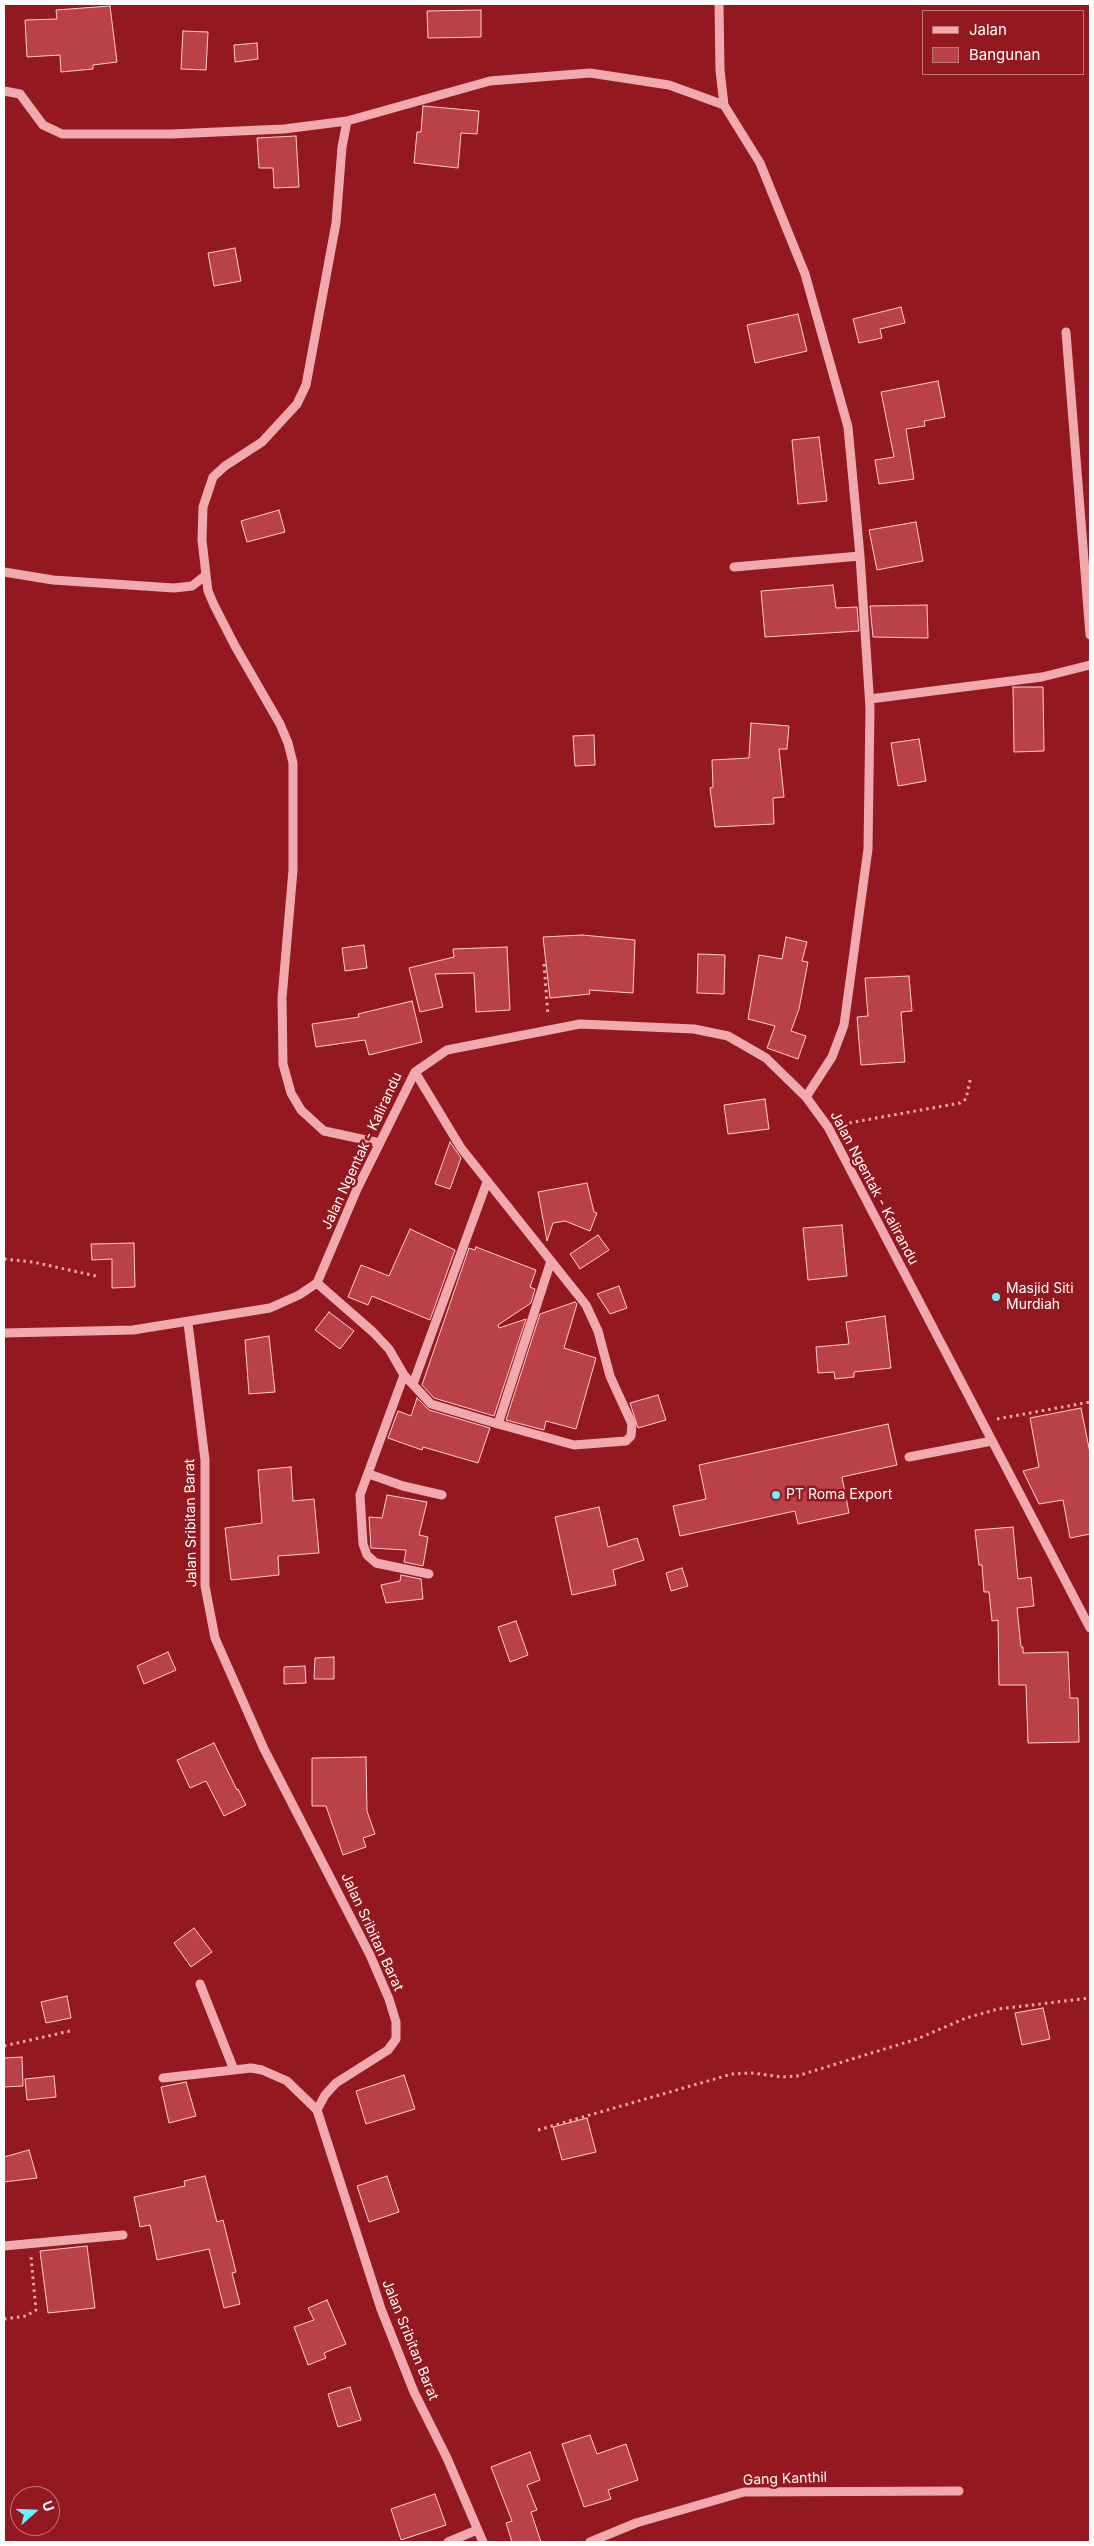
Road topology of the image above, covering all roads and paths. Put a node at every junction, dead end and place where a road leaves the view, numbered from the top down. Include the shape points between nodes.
1 (719, 4) edge
2 (4, 91) edge
3 (724, 105) junction
4 (347, 121) junction
5 (1066, 332) dead end
6 (860, 556) junction
7 (734, 567) dead end
8 (4, 572) edge
9 (206, 575) junction
10 (1090, 635) edge
11 (1090, 665) edge
12 (870, 699) junction
13 (544, 964) dead end
14 (549, 1031) junction
15 (416, 1072) junction
16 (971, 1076) dead end
17 (806, 1097) junction
18 (828, 1127) junction
19 (380, 1143) junction
20 (487, 1182) junction
21 (4, 1259) edge
22 (552, 1261) junction
23 (96, 1276) dead end
24 (317, 1283) junction
25 (188, 1323) junction
26 (4, 1334) edge
27 (404, 1375) junction
28 (413, 1384) junction
29 (1090, 1402) edge
30 (981, 1421) junction
31 (498, 1424) junction
32 (992, 1441) junction
33 (909, 1457) dead end
34 (369, 1474) junction
35 (442, 1495) dead end
36 (429, 1574) dead end
37 (1090, 1628) edge
38 (200, 1984) dead end
39 (1090, 1998) edge
40 (70, 2031) dead end
41 (4, 2046) edge
42 (234, 2070) junction
43 (163, 2078) dead end
44 (317, 2110) junction
45 (538, 2130) dead end
46 (123, 2235) dead end
47 (29, 2244) junction
48 (4, 2246) edge
49 (4, 2319) edge
50 (959, 2491) dead end
51 (477, 2530) junction
52 (448, 2542) edge
53 (483, 2542) edge
54 (590, 2542) edge

1 - 3 street
2 - 4 street via 20,94 43,125 62,134 284,129
3 - 4 street via 668,85 590,73 490,81
3 - 6 street via 760,163 805,274 848,427
4 - 9 street via 336,223 306,385 297,404 262,442 213,477 203,506
5 - 10 street
6 - 7 street
6 - 12 street
8 - 9 street via 53,580 174,588 192,586
9 - 19 street via 214,605 280,724 293,764 293,870 282,998 283,1064 291,1093 301,1110 324,1131
11 - 12 street via 1042,677
12 - 17 street via 868,849 844,1025 832,1057
13 - 14 path
14 - 15 street, Jalan Ngentak - Kalirandu via 447,1050
14 - 17 street, Jalan Ngentak - Kalirandu via 580,1024 694,1029 728,1036 766,1058
15 - 19 street, Jalan Ngentak - Kalirandu
15 - 20 street via 461,1148
16 - 18 path via 966,1099 960,1103
17 - 18 street, Jalan Ngentak - Kalirandu
18 - 30 street, Jalan Ngentak - Kalirandu
19 - 24 street, Jalan Ngentak - Kalirandu
20 - 22 street
20 - 28 street
21 - 23 path
22 - 31 street
22 - 31 street via 586,1305 598,1331 610,1376 632,1424 631,1436 626,1441 574,1445
24 - 25 street via 270,1308
24 - 27 street via 374,1332 389,1349
25 - 26 street via 133,1330
25 - 44 street, Jalan Sribitan Barat via 205,1460 205,1586 215,1638 264,1748 370,1955 396,2022 396,2039 388,2050 336,2082
27 - 28 street
27 - 34 street
28 - 31 street via 431,1404
29 - 30 path
30 - 32 street, Jalan Ngentak - Kalirandu
32 - 33 street
32 - 37 street, Jalan Ngentak - Kalirandu
34 - 35 street
34 - 36 street via 360,1495 363,1544 367,1555 376,1563
38 - 42 street
39 - 45 path via 998,2009 966,2018 916,2039 797,2076 732,2074
40 - 41 path
42 - 43 street
42 - 44 street via 262,2070 287,2081
44 - 51 street, Jalan Sribitan Barat via 381,2309 414,2392 447,2458
46 - 47 street
47 - 48 street
47 - 49 path via 37,2307 26,2316
50 - 54 street, Gang Kanthil via 744,2492 636,2523
51 - 52 street
51 - 53 street, Jalan Sribitan Barat

